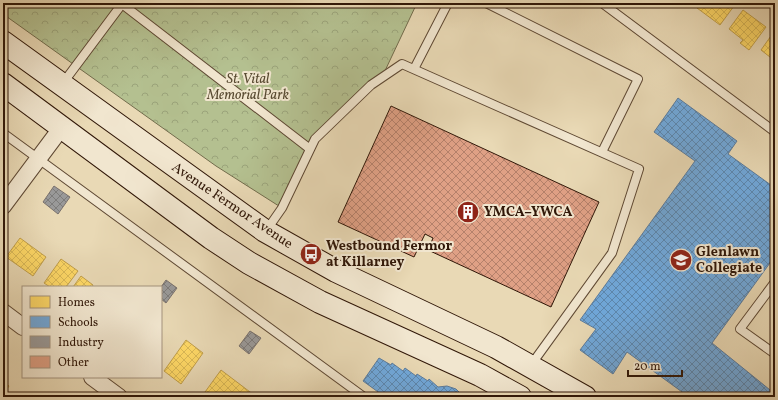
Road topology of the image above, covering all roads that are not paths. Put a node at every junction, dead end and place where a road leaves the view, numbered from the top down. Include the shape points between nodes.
1 (448, 3) edge
2 (486, 3) edge
3 (602, 3) edge
4 (3, 42) edge
5 (414, 69) junction
6 (3, 84) edge
7 (62, 85) junction
8 (62, 126) junction
9 (775, 132) edge
10 (3, 133) edge
11 (310, 149) junction
12 (602, 152) junction
13 (39, 159) junction
14 (3, 206) edge
15 (265, 231) junction
16 (775, 282) edge
17 (3, 312) edge
18 (22, 326) edge
19 (775, 354) edge
20 (531, 366) junction
21 (93, 378) edge
22 (119, 397) edge
23 (364, 397) edge
24 (520, 397) edge
25 (585, 397) edge

1 - 5 lane
2 - 12 lane via 638,79
3 - 9 lane
4 - 7 main road, Avenue Fermor Avenue
5 - 11 lane via 402,64 377,80 315,139
5 - 12 lane
6 - 8 main road
7 - 11 lane via 122,4
7 - 15 main road, Avenue Fermor Avenue
8 - 13 street
8 - 24 main road via 211,238 250,263 320,302 480,375
10 - 13 lane
11 - 15 lane via 282,208
12 - 20 lane via 639,169 612,254
13 - 14 street
13 - 23 lane
15 - 20 main road, Avenue Fermor Avenue via 336,271 456,327
16 - 19 lane via 740,328
17 - 18 street
20 - 25 main road, Avenue Fermor Avenue
21 - 22 street

